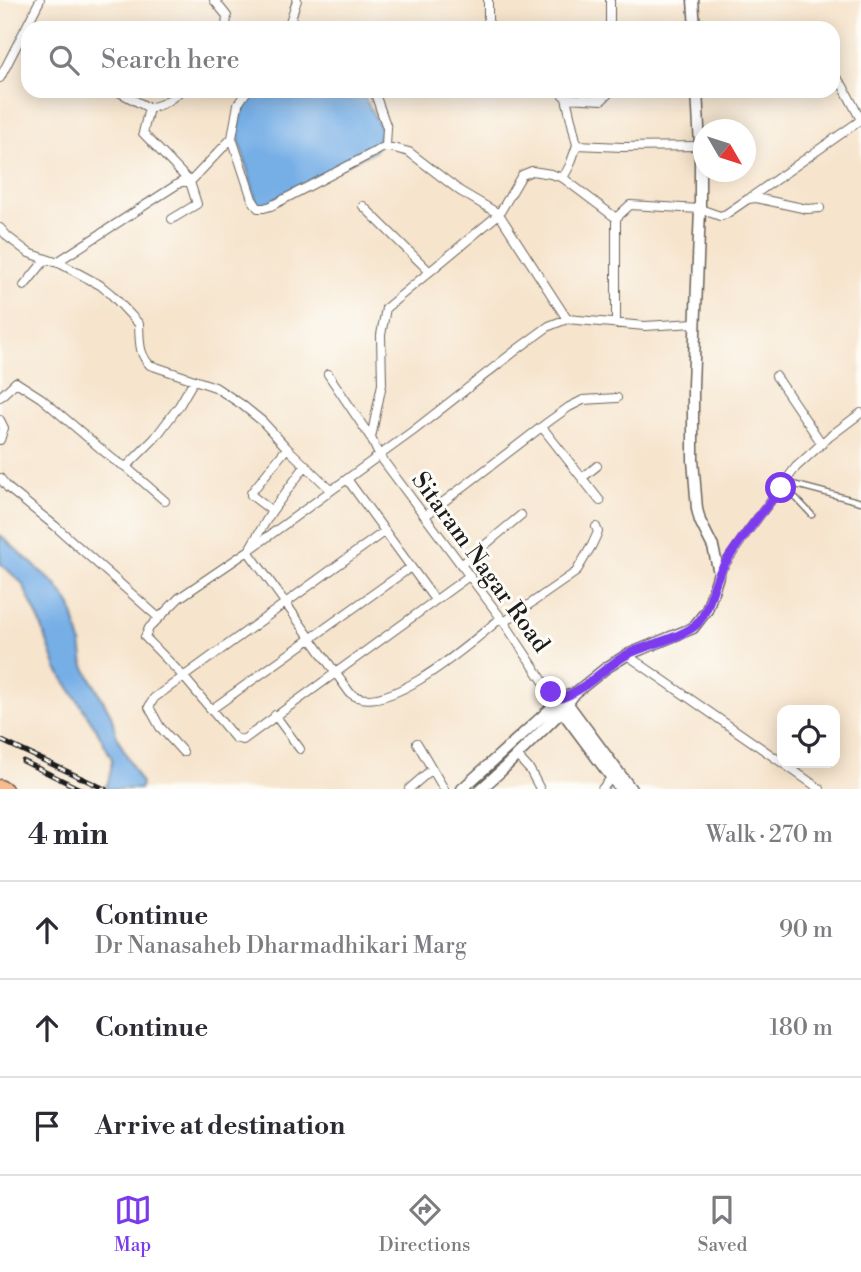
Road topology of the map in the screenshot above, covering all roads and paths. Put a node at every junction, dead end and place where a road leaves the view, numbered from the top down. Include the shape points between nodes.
1 (40, 0) edge
2 (214, 0) edge
3 (297, 0) edge
4 (488, 0) edge
5 (610, 0) edge
6 (694, 0) edge
7 (32, 21) edge
8 (227, 21) edge
9 (290, 21) edge
10 (488, 21) edge
11 (610, 21) edge
12 (695, 21) edge
13 (21, 48) edge
14 (0, 78) edge
15 (840, 82) edge
16 (130, 98) edge
17 (173, 98) edge
18 (242, 98) edge
19 (376, 98) edge
20 (604, 98) edge
21 (697, 98) edge
22 (566, 99) joint
23 (149, 108) junction
24 (699, 119) edge
25 (861, 120) edge
26 (232, 138) junction
27 (577, 145) junction
28 (386, 146) junction
29 (693, 146) edge
30 (563, 178) junction
31 (186, 182) junction
32 (700, 182) edge
33 (748, 199) junction
34 (363, 206) dead end
35 (820, 208) dead end
36 (700, 209) junction
37 (499, 214) junction
38 (616, 218) junction
39 (172, 219) dead end
40 (0, 228) edge
41 (46, 258) junction
42 (57, 262) junction
43 (429, 271) junction
44 (24, 286) dead end
45 (567, 318) junction
46 (695, 323) junction
47 (616, 324) junction
48 (328, 374) dead end
49 (776, 376) dead end
50 (194, 380) junction
51 (0, 397) edge
52 (617, 398) dead end
53 (861, 413) edge
54 (0, 420) edge
55 (542, 427) junction
56 (371, 438) junction
57 (0, 440) edge
58 (822, 444) junction
59 (287, 448) junction
60 (379, 455) junction
61 (306, 465) junction
62 (597, 466) dead end
63 (126, 467) junction
64 (0, 478) edge
65 (582, 478) junction
66 (347, 479) junction
67 (783, 485) junction
68 (331, 490) junction
69 (165, 501) dead end
70 (600, 501) dead end
71 (861, 502) edge
72 (272, 511) junction
73 (521, 515) dead end
74 (812, 515) dead end
75 (425, 516) junction
76 (596, 527) dead end
77 (385, 531) junction
78 (248, 551) junction
79 (461, 565) junction
80 (411, 567) junction
81 (719, 573) junction
82 (469, 576) junction
83 (435, 600) junction
84 (285, 603) junction
85 (159, 618) junction
86 (502, 620) junction
87 (311, 638) junction
88 (626, 655) junction
89 (335, 672) junction
90 (183, 676) junction
91 (560, 702) junction
92 (212, 709) junction
93 (275, 715) junction
94 (416, 743) dead end
95 (300, 749) dead end
96 (183, 752) dead end
97 (517, 756) junction
98 (432, 769) junction
99 (611, 777) junction
100 (0, 786) edge
101 (6, 789) edge
102 (409, 789) edge
103 (444, 789) edge
104 (463, 789) edge
105 (481, 789) edge
106 (540, 789) edge
107 (602, 789) edge
108 (620, 789) edge
109 (631, 789) edge
110 (820, 789) edge

1 - 7 street
2 - 8 street
3 - 9 street
4 - 10 street
5 - 11 street
6 - 12 street
13 - 14 street
15 - 25 street
16 - 23 street
17 - 23 street
18 - 26 street
19 - 28 street via 387,128
20 - 22 street
21 - 24 street
22 - 27 street
23 - 31 street via 143,133
25 - 33 street
26 - 28 street via 258,208 271,206
26 - 31 street
27 - 29 street
27 - 30 street
28 - 37 street via 409,152
30 - 37 street via 532,171 522,176
30 - 38 street
31 - 39 street via 197,205
31 - 42 street
32 - 36 street
33 - 35 street
33 - 36 street via 720,216
34 - 43 street
36 - 38 street via 630,205
36 - 46 street
37 - 43 street
37 - 45 street
38 - 47 street
40 - 41 street via 29,253
41 - 42 street
41 - 44 street
42 - 50 street via 100,285 139,324 140,349 150,365
43 - 56 street via 386,308 380,335 382,384
45 - 47 street
45 - 60 street via 519,348
46 - 47 street
46 - 81 street via 694,496
48 - 56 street, Sitaram Nagar Road
49 - 58 street
50 - 59 street via 241,404
50 - 63 street via 155,438
51 - 63 street via 16,382
52 - 55 street via 583,400
53 - 58 street
54 - 57 street via 4,428
55 - 65 street
55 - 75 street
56 - 60 street, Sitaram Nagar Road
58 - 67 street
59 - 61 street
59 - 72 street via 251,493
60 - 66 street
60 - 75 street, Sitaram Nagar Road
61 - 68 street
61 - 72 street
62 - 65 street
63 - 69 street
64 - 85 street
65 - 70 street
66 - 68 street
66 - 77 street
67 - 71 lane
67 - 74 lane
67 - 81 street
68 - 78 street
72 - 78 street
73 - 79 street
75 - 79 street, Sitaram Nagar Road
76 - 86 street via 598,532 576,572
77 - 80 street
77 - 84 street
78 - 84 street
78 - 85 street via 179,598
79 - 82 street, Sitaram Nagar Road
80 - 83 street
80 - 87 street
81 - 88 street via 707,610 692,628
82 - 83 street
82 - 86 street, Sitaram Nagar Road
83 - 89 street
84 - 87 street
84 - 90 street
85 - 90 street via 145,637
86 - 89 street via 415,683 389,695 356,697
86 - 91 street, Sitaram Nagar Road
87 - 89 street
87 - 92 street
88 - 91 street
88 - 110 street
89 - 93 street
90 - 92 street
90 - 96 street via 149,707
91 - 97 street
91 - 99 street
91 - 104 street
91 - 109 street
92 - 93 street via 235,738 243,740
93 - 95 street
94 - 98 street
97 - 105 street
97 - 106 street
98 - 102 street
98 - 103 street
99 - 107 street
99 - 108 street
100 - 101 main road

